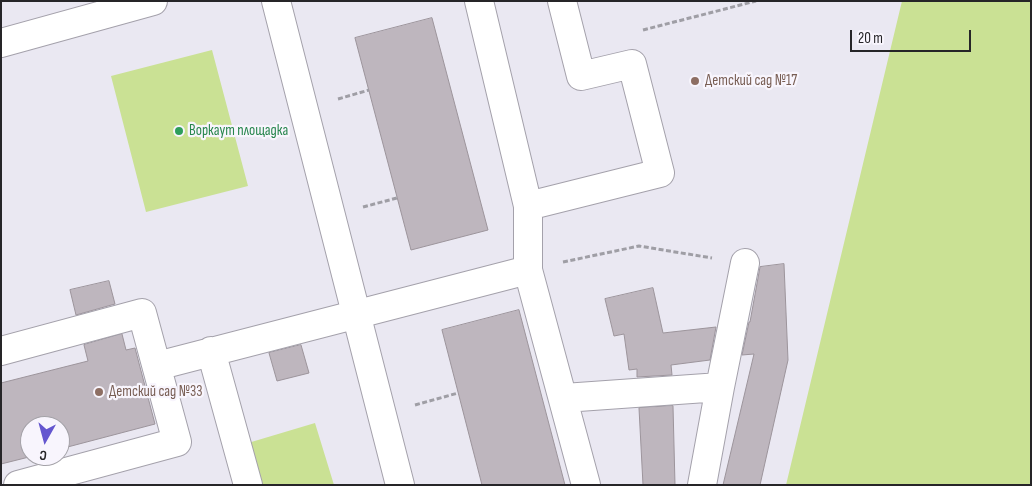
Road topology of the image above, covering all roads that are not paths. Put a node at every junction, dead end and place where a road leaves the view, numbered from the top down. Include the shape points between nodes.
1 (153, 1) edge
2 (276, 1) edge
3 (479, 1) edge
4 (562, 1) edge
5 (1, 43) edge
6 (528, 206) junction
7 (745, 263) road end
8 (528, 270) junction
9 (356, 315) junction
10 (1, 351) edge
11 (211, 351) junction
12 (157, 366) junction
13 (720, 388) junction
14 (564, 398) junction
15 (18, 485) edge
16 (248, 485) edge
17 (400, 485) edge
18 (586, 485) edge
19 (702, 485) edge

1 - 5 lane
2 - 9 lane
3 - 6 lane
4 - 6 lane via 581,76 632,64 660,173
6 - 8 lane
7 - 13 lane
8 - 9 lane
8 - 14 lane
9 - 11 lane
9 - 17 lane
10 - 12 lane via 142,313
11 - 12 lane
11 - 16 lane
12 - 15 lane via 177,442
13 - 14 lane
13 - 19 lane
14 - 18 lane

